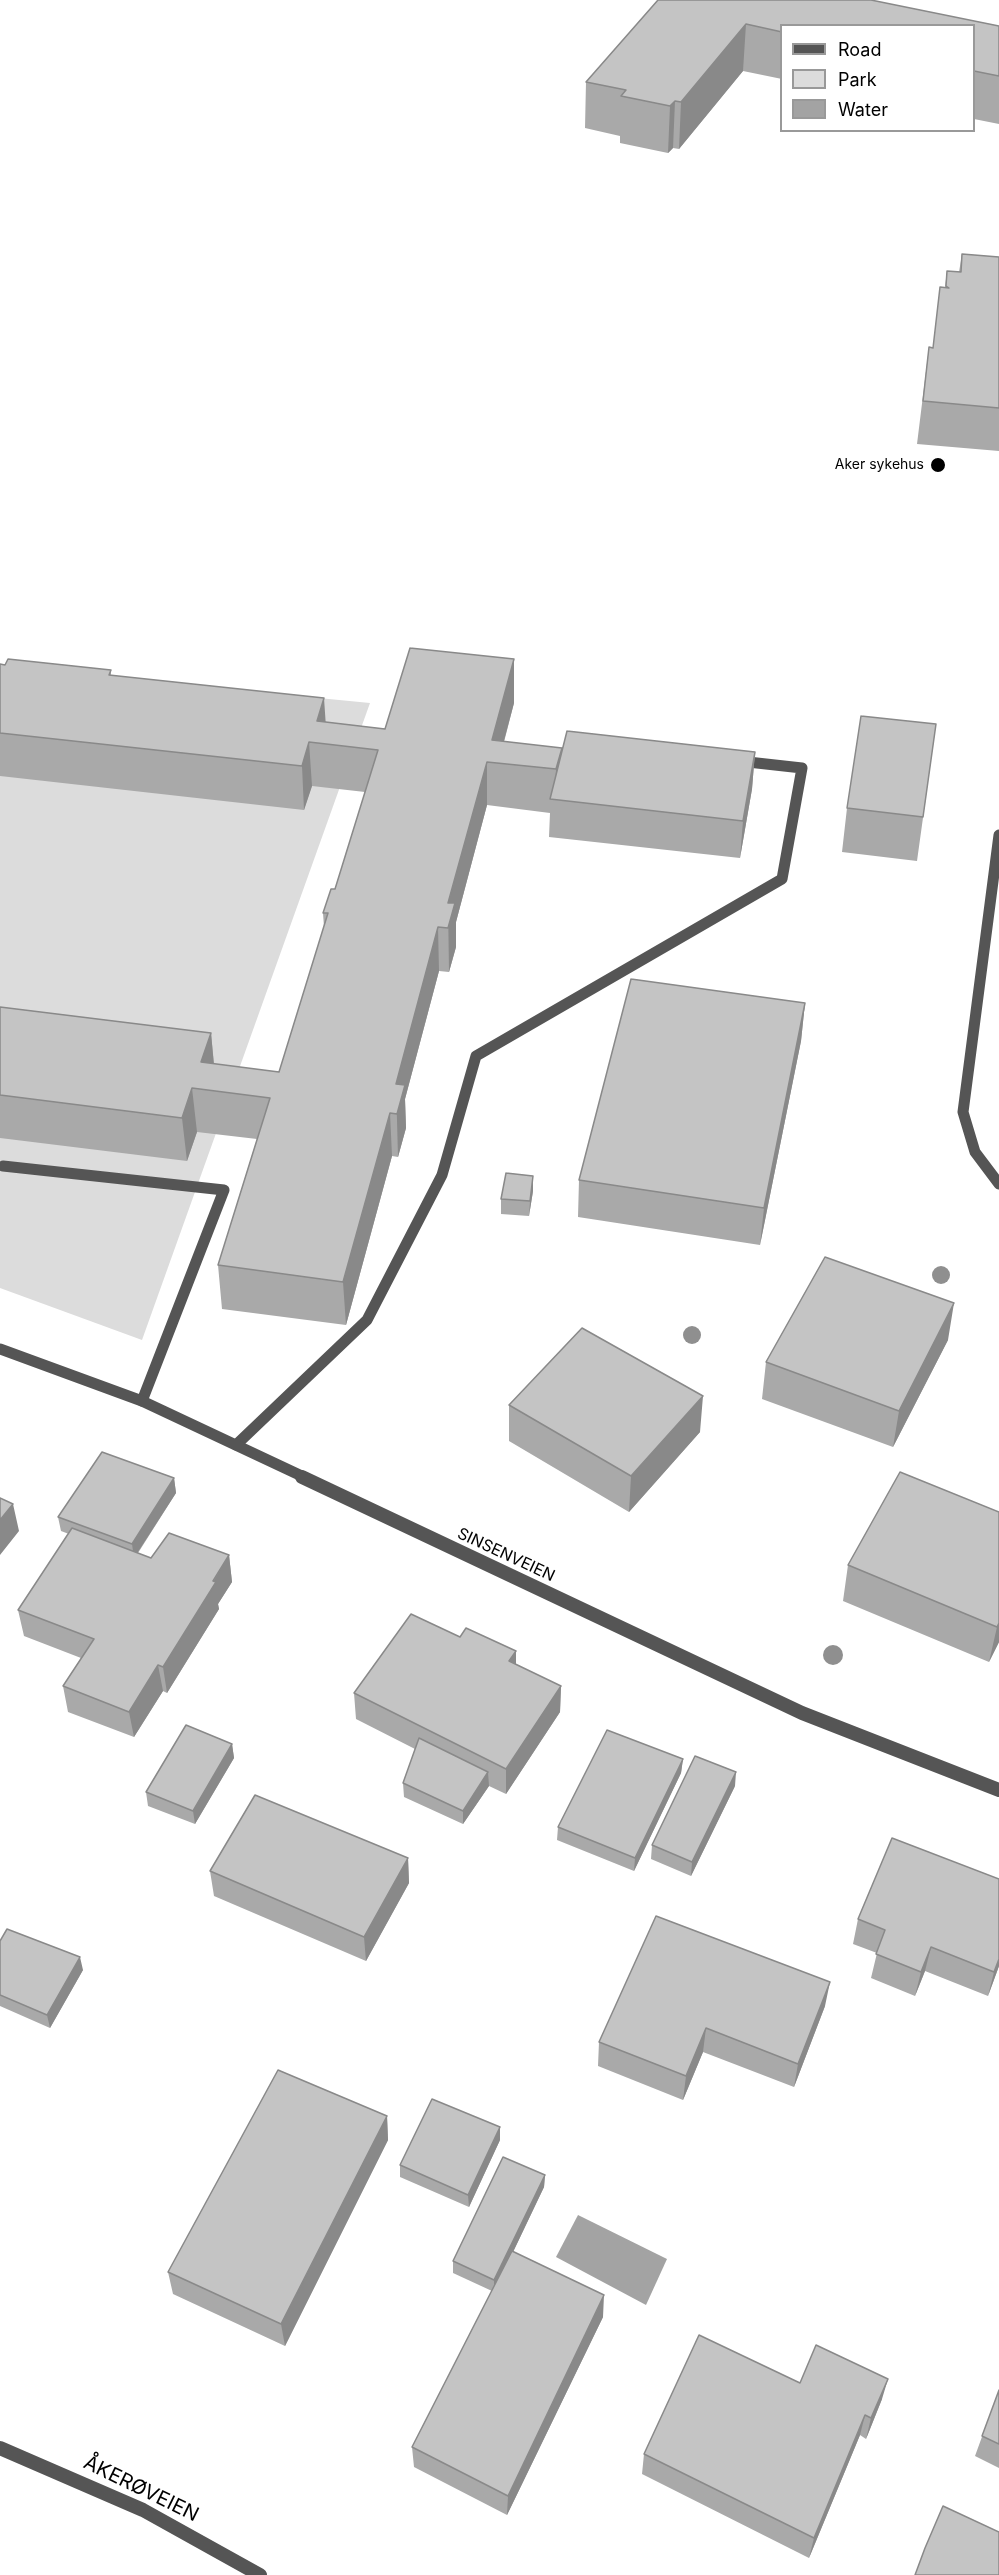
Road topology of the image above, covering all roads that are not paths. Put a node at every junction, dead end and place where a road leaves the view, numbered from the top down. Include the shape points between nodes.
1 (723, 760) edge
2 (999, 835) edge
3 (3, 1166) dead end
4 (999, 1184) edge
5 (0, 1349) edge
6 (142, 1401) junction
7 (236, 1445) junction
8 (999, 1790) edge
9 (0, 2448) edge
10 (260, 2575) edge

1 - 7 street via 802,768 782,879 476,1056 442,1174 367,1320
2 - 4 street via 963,1112 975,1152
3 - 6 street via 224,1190
5 - 6 street, SINSENVEIEN
6 - 7 street, SINSENVEIEN
7 - 8 street, SINSENVEIEN via 802,1713
9 - 10 street, ÅKERØVEIEN via 143,2510

